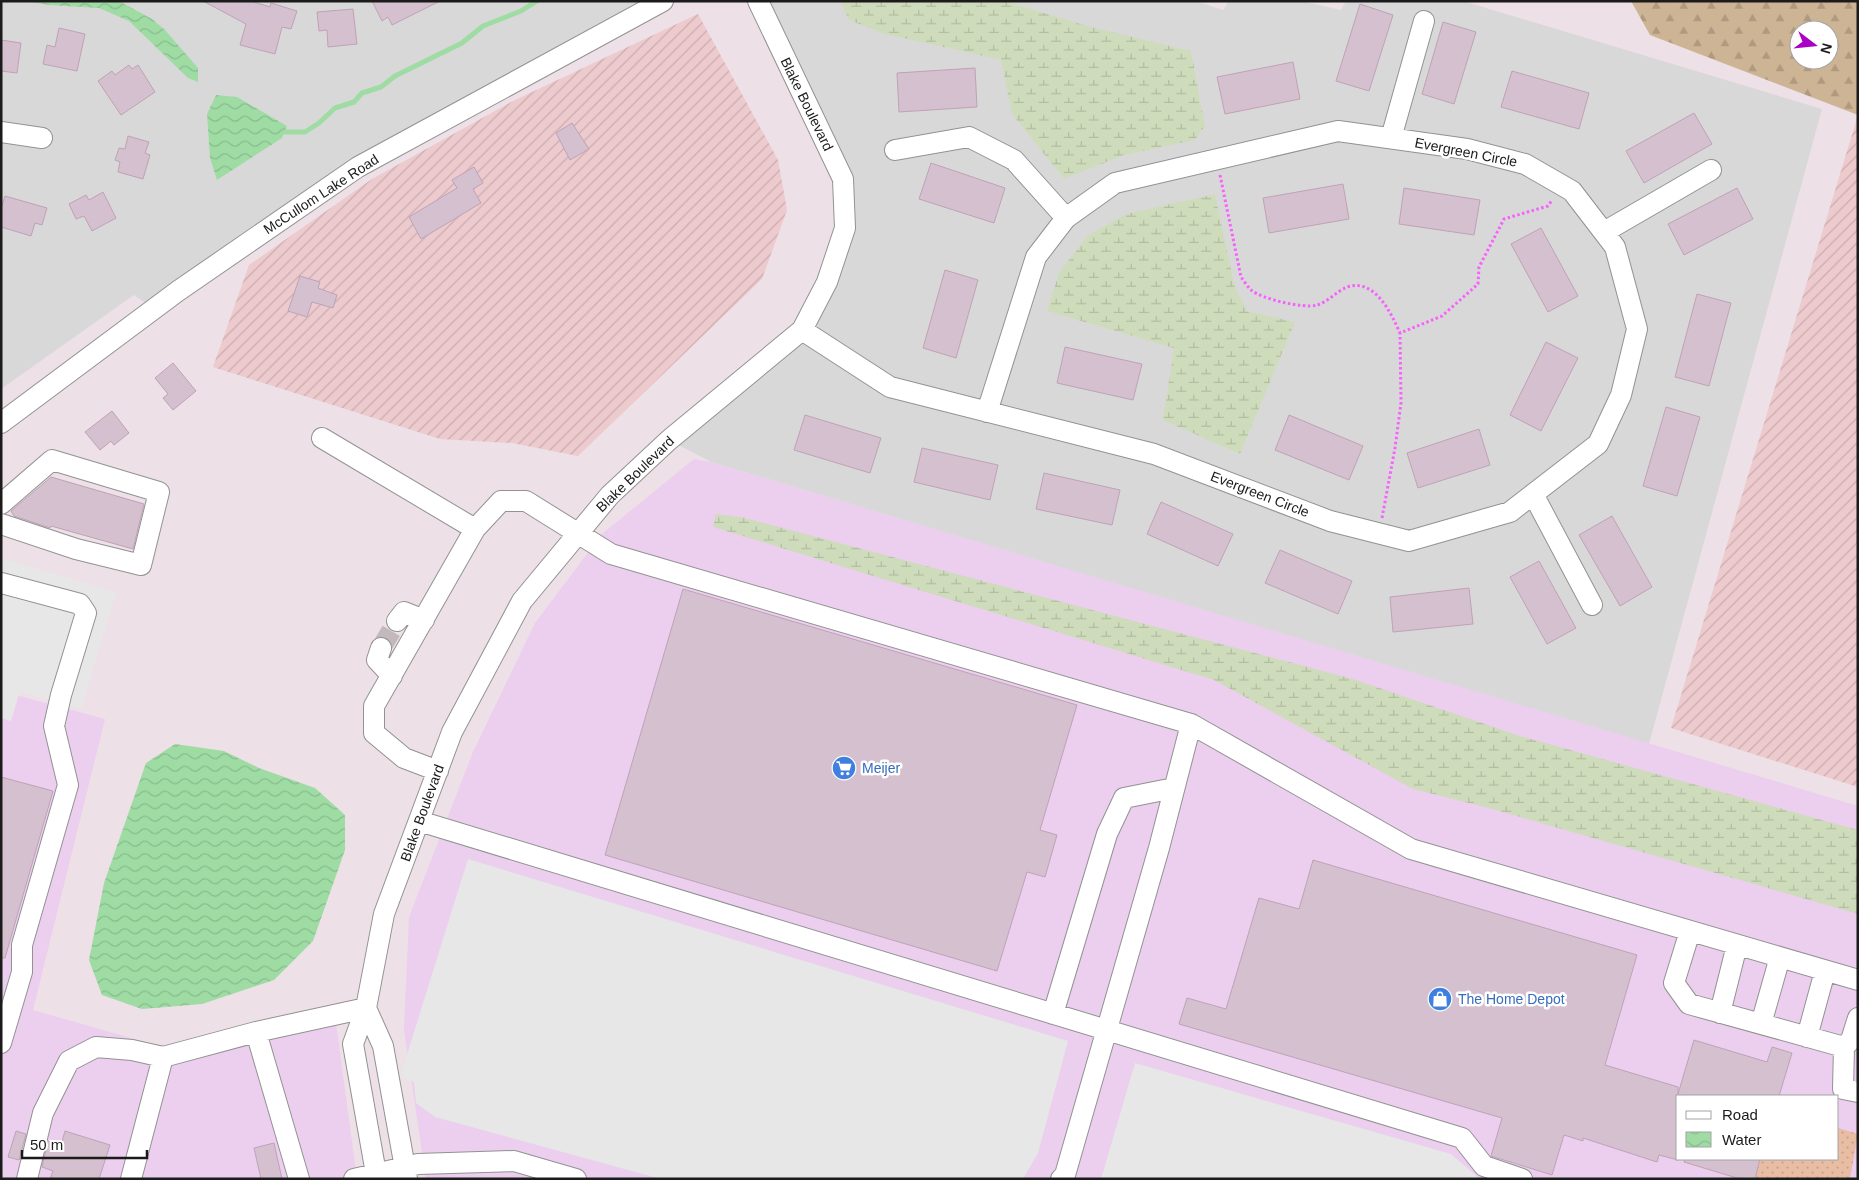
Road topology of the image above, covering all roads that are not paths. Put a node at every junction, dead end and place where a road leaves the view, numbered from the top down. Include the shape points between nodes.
1 (663, 1) edge
2 (758, 1) edge
3 (1424, 21) dead end
4 (1, 132) edge
5 (42, 138) dead end
6 (1391, 138) junction
7 (895, 150) dead end
8 (1711, 170) dead end
9 (1066, 218) junction
10 (1604, 232) junction
11 (802, 330) junction
12 (987, 412) junction
13 (1, 423) edge
14 (322, 438) dead end
15 (1533, 494) junction
16 (1, 504) edge
17 (1, 524) edge
18 (476, 529) junction
19 (577, 534) junction
20 (1, 584) edge
21 (1592, 606) dead end
22 (424, 620) junction
23 (397, 621) dead end
24 (381, 648) tunnel mouth
25 (392, 676) junction
26 (1191, 724) junction
27 (438, 771) junction
28 (1174, 788) junction
29 (419, 821) junction
30 (1690, 931) junction
31 (1737, 945) junction
32 (1780, 958) junction
33 (1825, 970) junction
34 (1858, 980) edge
35 (366, 1008) junction
36 (1720, 1013) junction
37 (1053, 1014) junction
38 (1858, 1018) edge
39 (1761, 1024) junction
40 (1106, 1031) junction
41 (256, 1032) junction
42 (1807, 1037) junction
43 (1, 1043) edge
44 (1844, 1047) junction
45 (164, 1057) junction
46 (1858, 1092) edge
47 (406, 1173) edge
48 (533, 1173) edge
49 (376, 1177) edge
50 (27, 1179) edge
51 (131, 1179) edge
52 (298, 1179) edge
53 (354, 1179) edge
54 (576, 1179) edge
55 (1061, 1179) edge
56 (1522, 1179) edge

1 - 13 street, McCullom Lake Road via 358,167 178,291
2 - 11 street, Blake Boulevard via 842,179 845,228 827,282
3 - 6 street
4 - 5 street
6 - 9 street, Evergreen Circle via 1338,130 1115,184
6 - 10 street, Evergreen Circle via 1467,149 1525,164 1572,191
7 - 9 street via 969,137 1014,160
8 - 10 street
9 - 12 street, Evergreen Circle via 1036,257
10 - 15 street, Evergreen Circle via 1615,247 1637,329 1621,395 1598,444
11 - 12 street, Evergreen Circle via 890,387
11 - 19 street, Blake Boulevard via 669,440 610,495
12 - 15 street, Evergreen Circle via 1154,454 1330,521 1409,541 1510,512
14 - 18 street
15 - 21 street
16 - 17 street via 52,460 159,492 141,566
18 - 19 street via 501,501 526,501
18 - 22 street
19 - 26 street via 611,554
19 - 27 street, Blake Boulevard via 522,601 452,732
20 - 43 street via 80,604 86,613 54,726 68,785 22,944 22,972
22 - 23 street via 404,612
22 - 25 street
24 - 25 street via 377,660
25 - 27 street via 374,706 374,733 404,758
26 - 28 street
26 - 30 street via 1411,849
27 - 29 street, Blake Boulevard
28 - 37 street via 1124,798 1107,834
28 - 40 street
29 - 35 street, Blake Boulevard via 384,914
29 - 37 street
30 - 31 street
30 - 36 street via 1674,983 1689,1004
31 - 32 street
31 - 36 street
32 - 33 street
32 - 39 street
33 - 34 street
33 - 42 street
35 - 41 street
35 - 47 street via 383,1046
35 - 49 street, Blake Boulevard via 353,1044
36 - 39 street
37 - 40 street
38 - 44 street via 1851,1040
39 - 42 street
40 - 55 street via 1065,1175
40 - 56 street via 1462,1138 1484,1166
41 - 45 street
41 - 52 street
42 - 44 street
44 - 46 street via 1843,1088
45 - 50 street via 96,1047 69,1061 42,1112
45 - 51 street
47 - 48 street via 418,1164 514,1162
47 - 49 street
48 - 54 street
49 - 53 street

